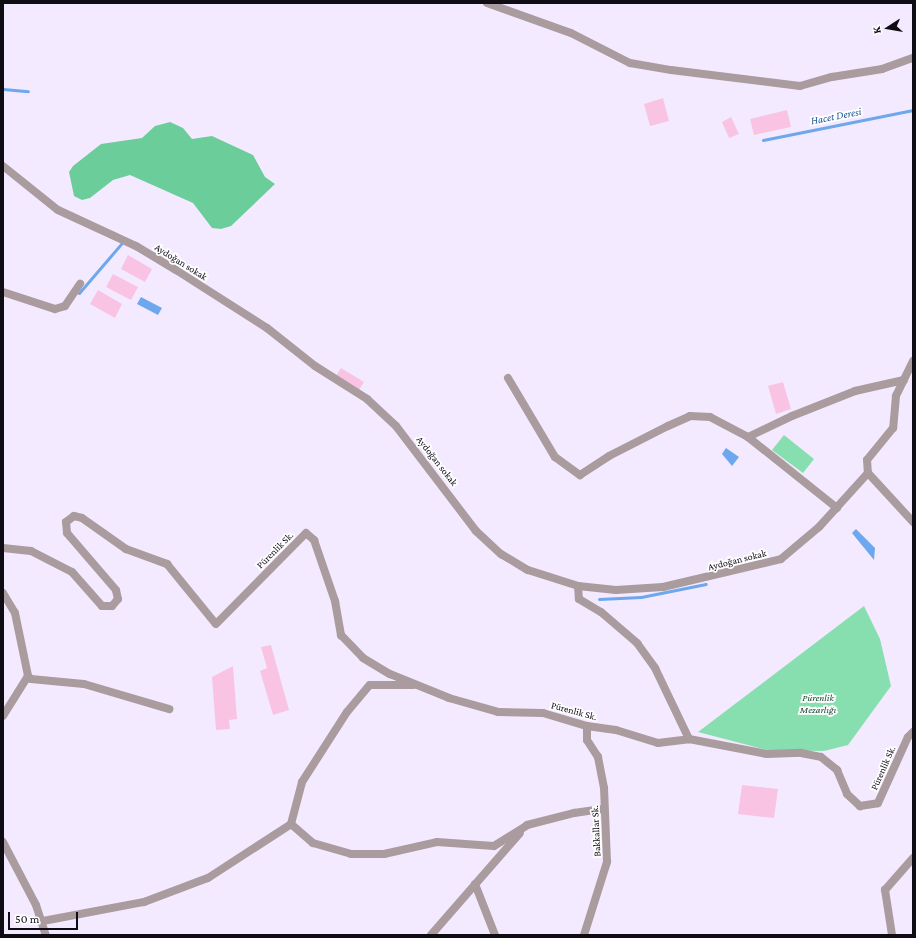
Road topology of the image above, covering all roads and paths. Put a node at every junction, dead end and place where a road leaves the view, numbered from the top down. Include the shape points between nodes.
1 (487, 3) edge
2 (913, 58) edge
3 (3, 166) edge
4 (80, 284) dead end
5 (3, 292) edge
6 (913, 361) edge
7 (508, 378) dead end
8 (904, 380) junction
9 (748, 437) junction
10 (868, 473) junction
11 (837, 508) junction
12 (913, 522) edge
13 (3, 548) edge
14 (578, 586) junction
15 (3, 593) edge
16 (28, 676) junction
17 (418, 685) junction
18 (169, 709) dead end
19 (3, 716) edge
20 (587, 726) junction
21 (913, 732) edge
22 (689, 739) junction
23 (604, 809) junction
24 (291, 824) junction
25 (527, 825) junction
26 (3, 842) edge
27 (913, 858) edge
28 (475, 884) junction
29 (43, 921) junction
30 (46, 935) edge
31 (431, 935) edge
32 (495, 935) edge
33 (584, 935) edge
34 (892, 935) edge

1 - 2 street via 571,33 630,63 671,70 800,86 832,76 882,69
3 - 14 street, Aydoğan sokak via 58,210 136,246 176,270 267,328 315,366 367,399 396,426 476,531 502,554 528,570
4 - 5 street via 65,306 55,309
6 - 8 street
7 - 9 street via 555,457 580,475 609,456 690,416 710,417
8 - 9 street via 855,392 792,416
8 - 10 street via 896,396 893,428 867,460
9 - 11 street
10 - 11 street, Aydoğan sokak
10 - 12 street
11 - 14 street, Aydoğan sokak via 803,544 781,559 663,587 616,590
13 - 17 street, Pürenlik Sk. via 31,551 72,572 102,606 112,606 118,599 116,590 67,533 66,522 74,516 82,518 126,549 167,564 216,624 306,533 314,540 326,574 335,601 341,635 363,658 390,674
14 - 22 street via 579,599 601,612 637,643 655,668
15 - 16 street via 15,613
16 - 18 street via 36,681 84,684
16 - 19 street
17 - 20 street, Pürenlik Sk. via 450,698 498,712 542,713
17 - 24 street via 370,685 348,712 302,782
20 - 22 street, Pürenlik Sk. via 616,730 658,743
20 - 23 street, Bakkallar Sk. via 587,740 598,757 604,788
21 - 22 street, Pürenlik Sk. via 908,736 878,803 860,806 847,794 837,770 821,757 802,753 767,754
23 - 25 street via 574,813
23 - 33 street, Bakkallar Sk. via 607,862
24 - 25 street via 313,843 351,854 384,854 437,842 494,846
24 - 29 street via 208,878 144,902
25 - 28 street
26 - 29 street
27 - 34 street via 885,890
28 - 31 street
28 - 32 street
29 - 30 street

